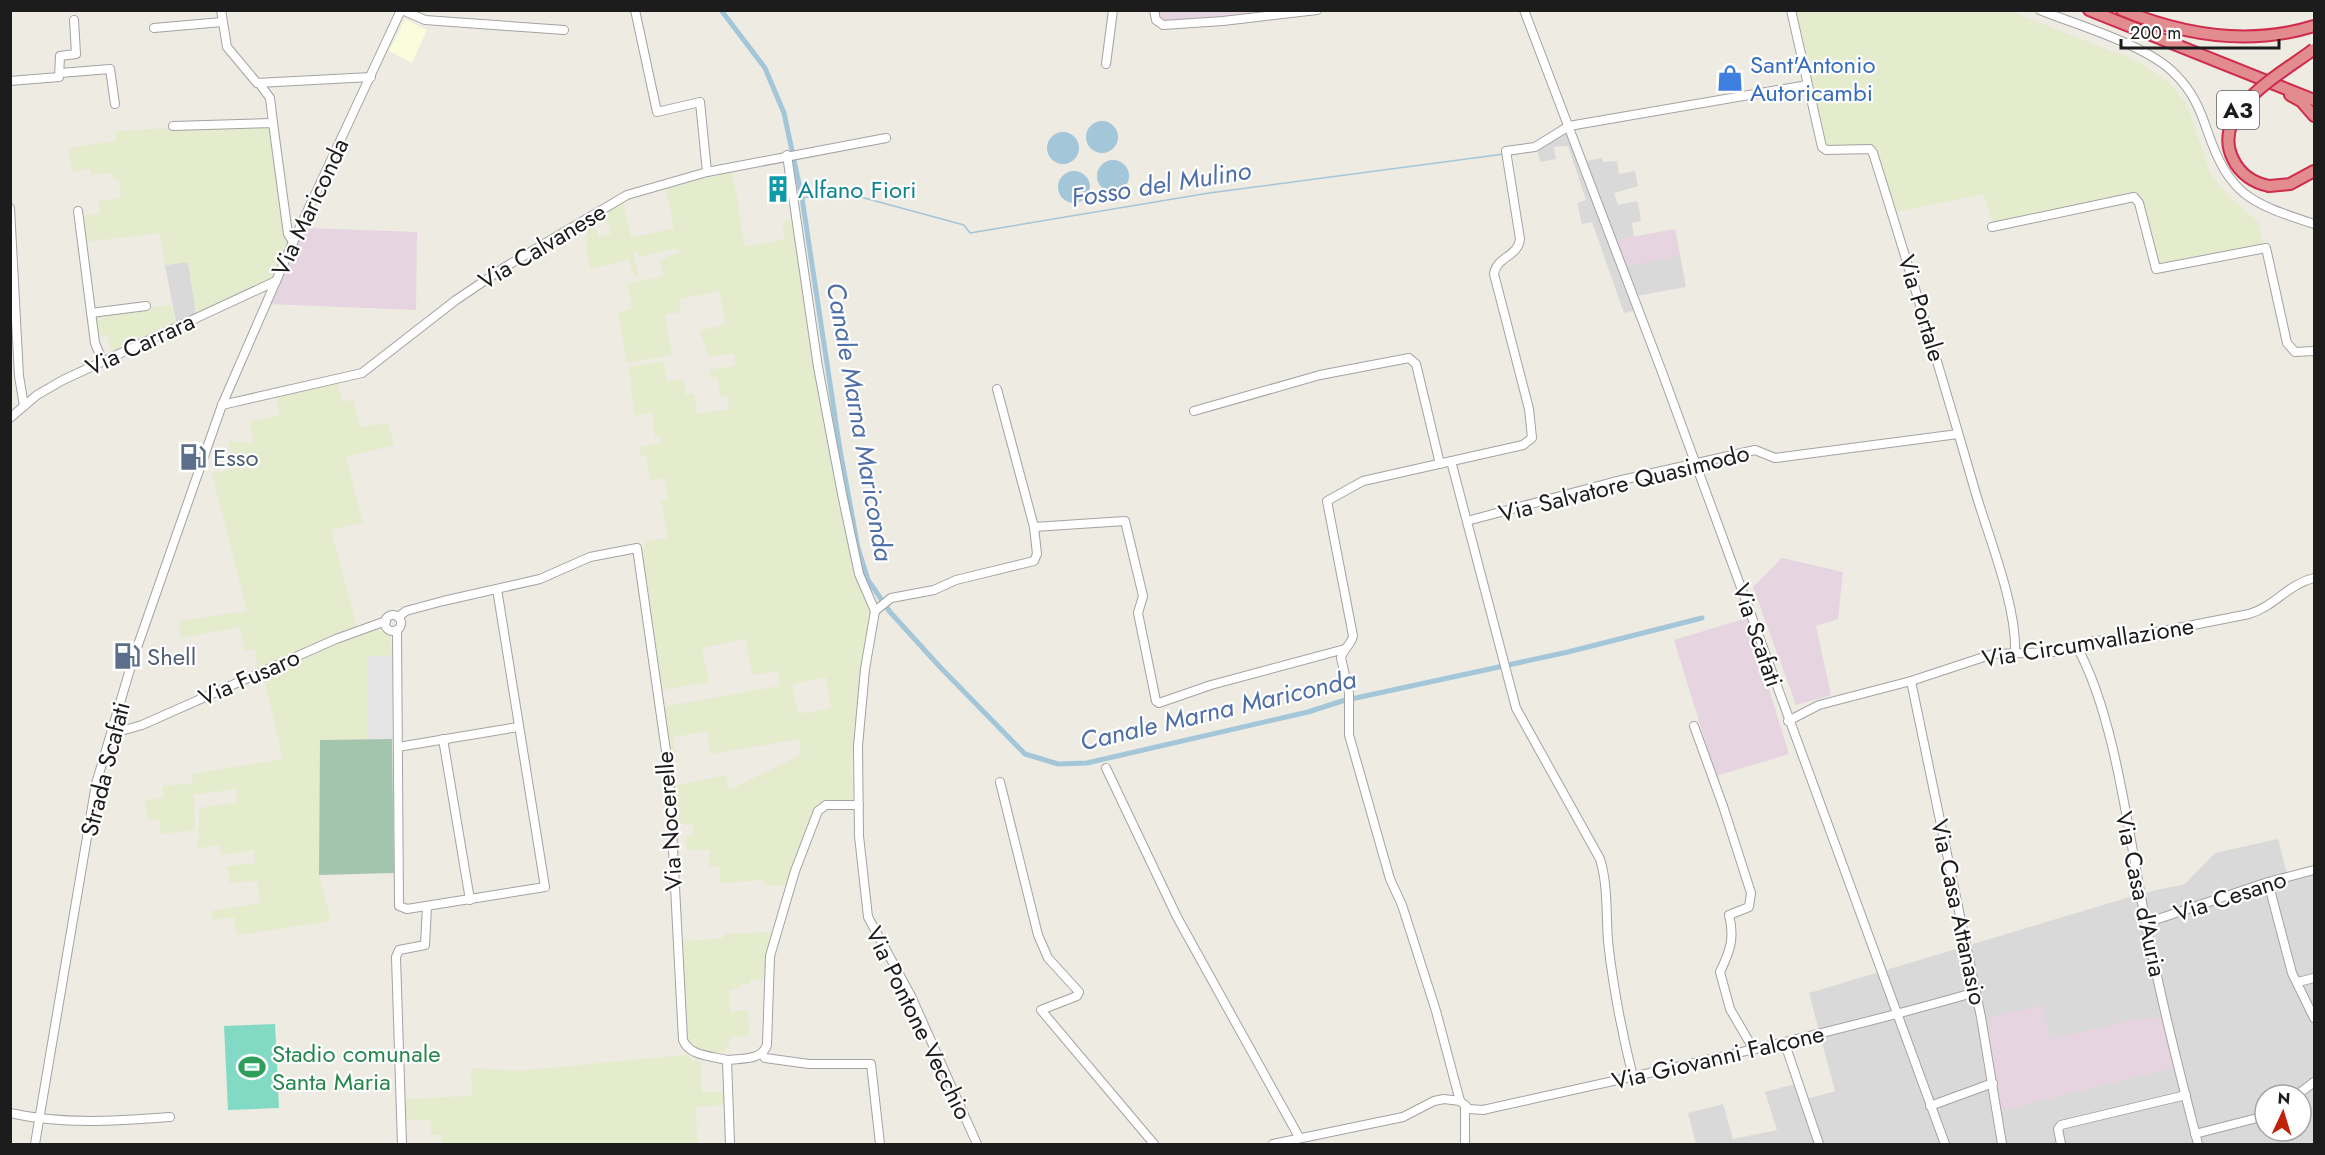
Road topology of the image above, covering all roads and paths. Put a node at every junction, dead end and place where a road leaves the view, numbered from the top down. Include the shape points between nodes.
1 (220, 10) edge
2 (401, 10) edge
3 (636, 10) edge
4 (1113, 10) edge
5 (1154, 10) edge
6 (1317, 10) edge
7 (1524, 10) edge
8 (1791, 10) edge
9 (2040, 10) edge
10 (2089, 10) edge
11 (2108, 10) edge
12 (2122, 10) edge
13 (74, 21) dead end
14 (222, 22) junction
15 (2314, 26) edge
16 (154, 28) dead end
17 (564, 30) dead end
18 (2314, 49) edge
19 (2216, 61) junction
20 (1106, 64) dead end
21 (60, 74) junction
22 (371, 77) junction
23 (10, 81) edge
24 (259, 84) junction
25 (1807, 85) junction
26 (2314, 92) edge
27 (2314, 100) edge
28 (115, 104) dead end
29 (2314, 116) edge
30 (273, 123) junction
31 (173, 126) dead end
32 (1569, 126) junction
33 (886, 138) dead end
34 (791, 154) junction
35 (2314, 162) edge
36 (2314, 171) edge
37 (707, 172) junction
38 (2298, 180) junction
39 (10, 208) edge
40 (78, 211) dead end
41 (2314, 224) edge
42 (1992, 227) dead end
43 (293, 242) junction
44 (276, 281) junction
45 (146, 306) dead end
46 (91, 313) junction
47 (2314, 351) edge
48 (102, 360) junction
49 (997, 389) dead end
50 (24, 405) junction
51 (222, 405) junction
52 (1194, 411) dead end
53 (10, 418) edge
54 (1958, 434) junction
55 (1452, 461) junction
56 (1694, 462) junction
57 (1440, 464) junction
58 (1467, 521) junction
59 (1034, 527) junction
60 (639, 552) joint
61 (2314, 578) edge
62 (497, 589) junction
63 (877, 609) junction
64 (398, 617) junction
65 (386, 621) junction
66 (397, 630) junction
67 (2077, 646) junction
68 (1347, 648) junction
69 (2015, 652) junction
70 (1911, 681) junction
71 (1788, 721) junction
72 (1694, 726) dead end
73 (518, 727) junction
74 (112, 729) junction
75 (443, 739) junction
76 (398, 747) junction
77 (1106, 768) dead end
78 (1000, 782) dead end
79 (859, 805) junction
80 (2314, 870) edge
81 (2268, 882) junction
82 (470, 900) junction
83 (427, 906) junction
84 (2146, 923) junction
85 (2314, 978) edge
86 (2298, 982) junction
87 (1976, 992) junction
88 (1896, 1015) junction
89 (2314, 1018) edge
90 (1785, 1044) junction
91 (1754, 1050) junction
92 (762, 1054) junction
93 (726, 1060) junction
94 (1633, 1077) junction
95 (1993, 1083) junction
96 (2186, 1095) junction
97 (1462, 1103) junction
98 (1930, 1106) junction
99 (10, 1113) edge
100 (170, 1118) dead end
101 (39, 1119) junction
102 (2253, 1119) edge
103 (2195, 1134) junction
104 (1299, 1137) junction
105 (35, 1144) edge
106 (402, 1144) edge
107 (730, 1144) edge
108 (880, 1144) edge
109 (977, 1144) edge
110 (1154, 1144) edge
111 (1273, 1144) edge
112 (1465, 1144) edge
113 (1819, 1144) edge
114 (1945, 1144) edge
115 (2002, 1144) edge
116 (2061, 1144) edge
117 (2198, 1144) edge

1 - 14 street
2 - 17 street via 425,20
2 - 22 street, Via Mariconda
3 - 37 street via 657,112 700,102
4 - 20 street
5 - 6 street via 1156,20 1163,25
7 - 32 street, Via Scafati
8 - 25 street, Via Portale
9 - 41 street via 2165,65 2196,102 2216,155 2235,186 2263,206
10 - 19 highway, A3
11 - 26 highway, A3
12 - 15 highway via 2185,30 2251,37
13 - 21 street via 76,54 60,56
14 - 16 street
14 - 24 street via 231,55
18 - 38 highway, A3, bridge via 2247,100 2230,124 2228,142 2238,168 2253,181 2269,186
19 - 27 highway, A3
19 - 29 highway, A3 via 2290,95
21 - 23 street
21 - 28 street via 110,69
22 - 24 street
22 - 43 street, Via Mariconda
24 - 30 street via 270,98
25 - 32 street
25 - 54 street, Via Portale via 1824,149 1864,148 1874,153
30 - 31 street
30 - 43 street via 288,234
32 - 55 street via 1535,147 1506,154 1520,239 1518,249 1498,264 1494,274 1529,409 1532,438 1523,445
32 - 56 street, Via Scafati
33 - 34 street, Via Calvanese
34 - 37 street, Via Calvanese
34 - 63 street via 818,367 842,494 859,574
35 - 38 highway
36 - 38 highway, A3
37 - 51 street, Via Calvanese via 627,195 562,232 456,300 362,373
39 - 50 street
40 - 46 street
42 - 47 street via 2134,197 2139,202 2156,269 2266,248 2287,344 2295,352
43 - 44 street, Via Mariconda
44 - 48 street, Via Carrara
44 - 51 street, Via Mariconda
45 - 46 street
46 - 48 street
48 - 50 street, Via Carrara
49 - 59 street
50 - 53 street, Via Carrara
51 - 74 street, Strada Scafati
52 - 57 street via 1320,375 1409,358 1416,364
54 - 56 street, Via Salvatore Quasimodo via 1775,458 1755,450
54 - 69 street, Via Portale via 2006,599
55 - 57 street
55 - 58 street
56 - 58 street, Via Salvatore Quasimodo
56 - 71 street, Via Scafati
57 - 68 street via 1363,481 1327,501 1353,636
58 - 94 street via 1516,708 1602,867 1610,959
59 - 63 street via 1034,561 956,579 934,590 891,598
59 - 68 street via 1125,521 1143,597 1138,613 1159,703
60 - 62 street, Via Fusaro via 634,548 590,557 540,579
60 - 93 street, Via Nocerelle via 669,772 683,1040 695,1053
61 - 67 street, Via Circumvallazione via 2293,585 2249,614
62 - 64 street, Via Fusaro via 406,611
62 - 73 street
63 - 79 street, Via Pontone Vecchio via 865,669 858,746
64 - 65 street, Via Fusaro via 391,616
64 - 66 street via 401,624
65 - 66 street via 389,630
65 - 74 street, Via Fusaro via 336,639 142,725 121,731
66 - 76 street
67 - 69 street, Via Circumvallazione via 2040,655
67 - 84 street, Via Casa d'Auria via 2088,668 2107,731
68 - 97 street via 1341,658 1349,693 1349,735 1390,879 1402,905
69 - 70 street, Via Circumvallazione via 1993,654
70 - 71 street, Via Circumvallazione via 1819,705
70 - 87 street, Via Casa Attanasio
71 - 88 street, Via Scafati
72 - 91 street via 1751,893 1749,907 1729,915 1733,932 1731,950 1720,972 1730,1009
73 - 75 street
73 - 82 street via 545,887
74 - 101 street, Strada Scafati via 96,784
75 - 76 street
75 - 82 street
76 - 83 street via 399,904 405,909
77 - 104 street via 1178,917
78 - 110 street via 1038,935 1048,958 1079,992 1041,1010
79 - 92 street via 826,806 818,811 770,956 767,1045
79 - 109 street, Via Pontone Vecchio via 868,917 911,996
80 - 81 street, Via Cesano
81 - 84 street, Via Cesano
81 - 86 street via 2286,954
82 - 83 street
83 - 106 street via 425,945 399,950 396,957
84 - 96 street, Via Casa d'Auria
85 - 86 street
86 - 89 street
87 - 88 street, Via Giovanni Falcone
87 - 95 street, Via Casa Attanasio
88 - 90 street, Via Giovanni Falcone
88 - 98 street, Via Scafati
90 - 91 street, Via Giovanni Falcone
90 - 113 street
91 - 94 street, Via Giovanni Falcone
92 - 93 street, Via Nocerelle
92 - 108 street via 765,1058 809,1065 871,1065
93 - 107 street
94 - 97 street, Via Giovanni Falcone via 1483,1110 1469,1109
95 - 98 street
95 - 115 street, Via Casa Attanasio
96 - 103 street, Via Casa d'Auria
96 - 116 street via 2061,1125
97 - 104 street, Via Giovanni Falcone via 1434,1101 1394,1119
97 - 112 street
98 - 114 street, Via Scafati
99 - 101 street
100 - 101 street via 122,1122
101 - 105 street, Strada Scafati
102 - 103 street
103 - 117 street, Via Casa d'Auria
104 - 111 street, Via Giovanni Falcone

